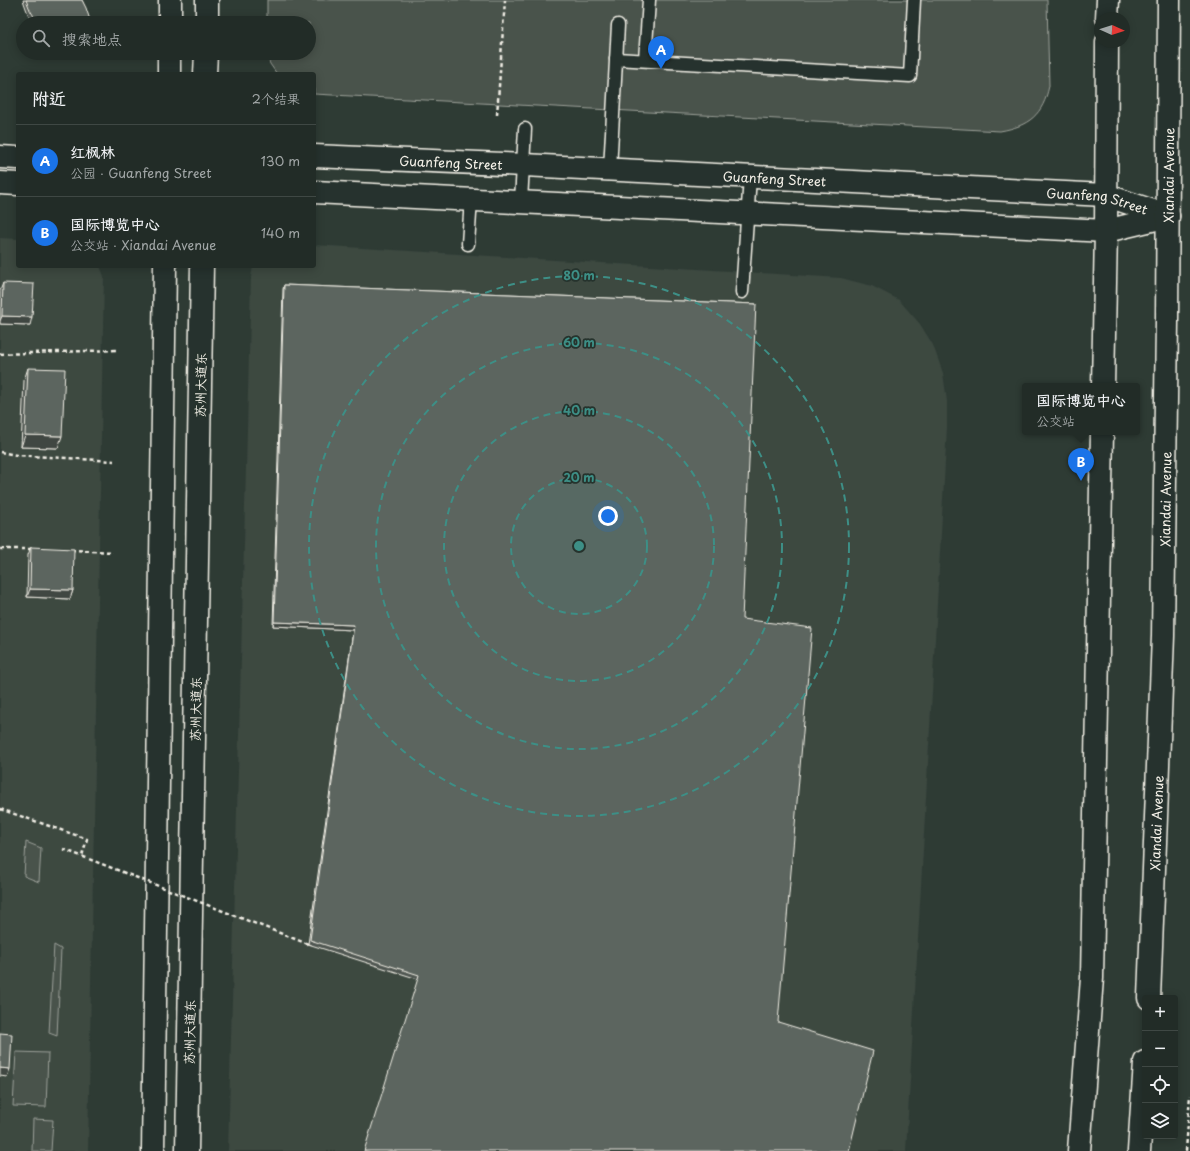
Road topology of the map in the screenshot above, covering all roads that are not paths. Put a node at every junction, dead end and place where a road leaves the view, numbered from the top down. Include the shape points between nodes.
1 (170, 0) edge
2 (207, 0) edge
3 (649, 0) edge
4 (914, 0) edge
5 (1108, 0) edge
6 (1169, 0) edge
7 (1107, 12) edge
8 (170, 16) edge
9 (207, 16) edge
10 (618, 25) dead end
11 (1107, 48) edge
12 (616, 59) junction
13 (169, 60) edge
14 (206, 60) edge
15 (646, 60) junction
16 (169, 72) edge
17 (205, 72) edge
18 (525, 129) dead end
19 (316, 156) edge
20 (0, 157) edge
21 (16, 158) edge
22 (524, 165) junction
23 (610, 169) junction
24 (750, 177) junction
25 (0, 183) edge
26 (16, 184) edge
27 (316, 192) edge
28 (1105, 195) junction
29 (470, 199) junction
30 (521, 201) junction
31 (747, 214) junction
32 (1168, 216) junction
33 (1106, 231) junction
34 (468, 244) dead end
35 (165, 268) edge
36 (202, 268) edge
37 (742, 292) dead end
38 (1102, 383) edge
39 (1102, 435) edge
40 (1149, 995) edge
41 (1145, 1067) edge
42 (153, 1151) edge
43 (187, 1151) edge
44 (1080, 1151) edge
45 (1139, 1151) edge

1 - 8 main road
2 - 9 main road
3 - 15 lane
4 - 15 lane via 910,76
5 - 7 main road
6 - 32 main road, Xiandai Avenue
10 - 12 lane
11 - 28 main road
12 - 15 lane
12 - 23 lane
13 - 16 main road
14 - 17 main road
18 - 22 lane
19 - 22 main road, Guanfeng Street
20 - 21 main road
22 - 23 main road, Guanfeng Street
22 - 30 lane
23 - 24 main road, Guanfeng Street
24 - 28 main road, Guanfeng Street
24 - 31 lane
25 - 26 main road
27 - 29 main road, Guanfeng Street
28 - 32 main road, Guanfeng Street
28 - 33 main road
29 - 30 main road, Guanfeng Street
29 - 34 lane
30 - 31 main road, Guanfeng Street
31 - 33 main road, Guanfeng Street
31 - 37 lane
32 - 33 main road, Guanfeng Street
32 - 40 main road, Xiandai Avenue via 1163,636
33 - 38 main road
35 - 42 main road
36 - 43 main road, 苏州大道东
39 - 44 main road via 1092,978
41 - 45 main road

